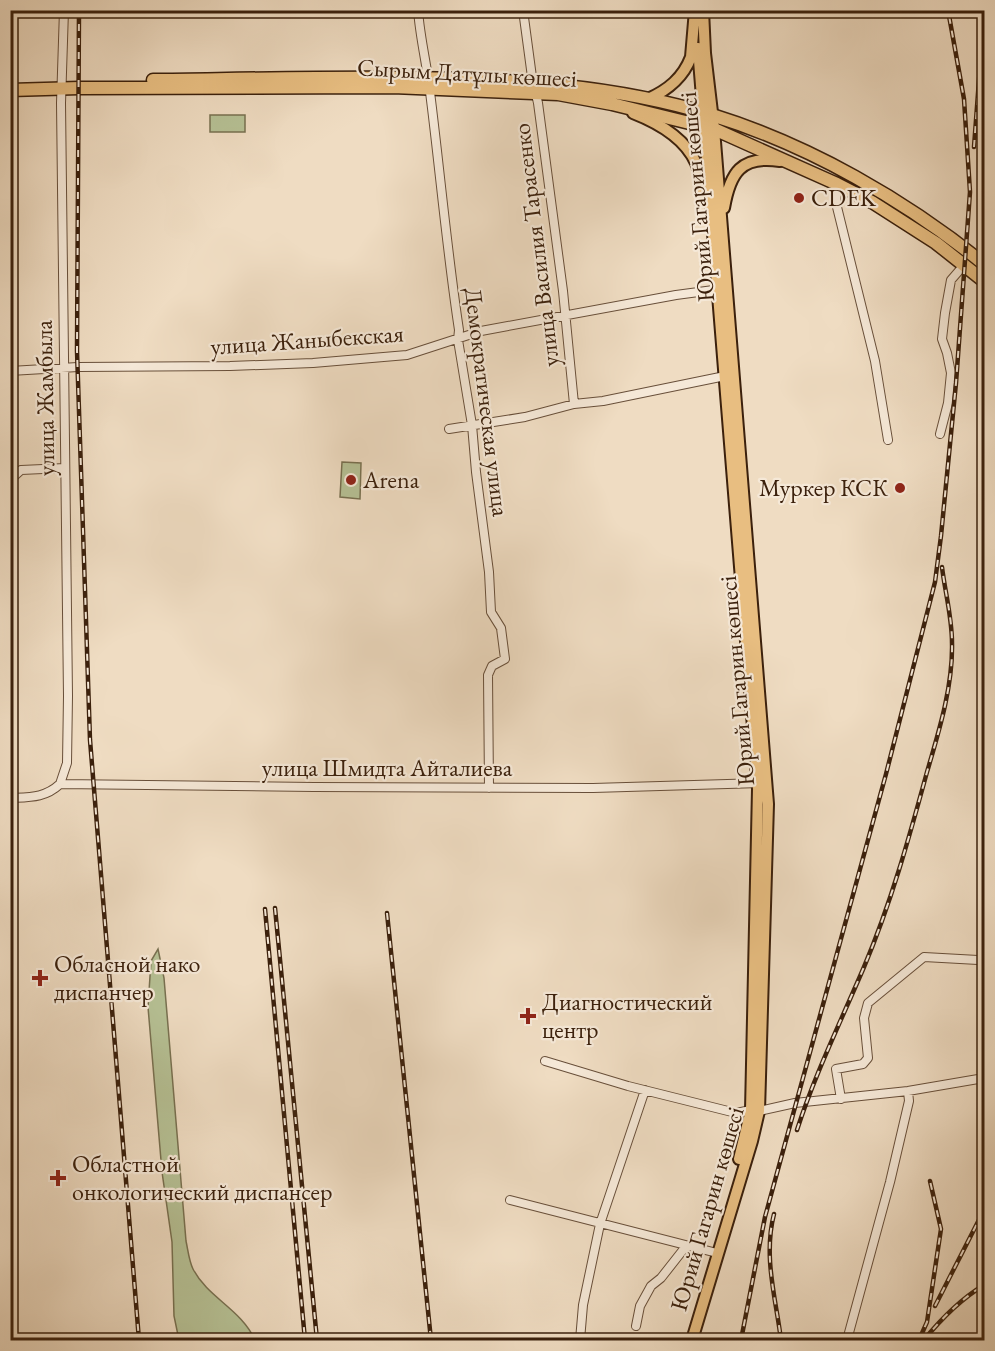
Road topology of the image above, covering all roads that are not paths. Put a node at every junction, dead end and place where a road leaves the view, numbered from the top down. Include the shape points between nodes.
1 (64, 10) edge
2 (418, 10) edge
3 (523, 10) edge
4 (695, 10) edge
5 (703, 10) edge
6 (10, 82) edge
7 (429, 83) junction
8 (62, 85) junction
9 (534, 87) junction
10 (10, 90) edge
11 (648, 99) junction
12 (612, 104) junction
13 (707, 114) junction
14 (709, 127) junction
15 (798, 149) junction
16 (792, 163) junction
17 (837, 184) junction
18 (721, 220) junction
19 (712, 231) junction
20 (984, 264) edge
21 (964, 265) junction
22 (984, 281) edge
23 (721, 289) junction
24 (566, 316) junction
25 (458, 340) junction
26 (64, 368) junction
27 (10, 370) edge
28 (725, 376) junction
29 (574, 404) junction
30 (472, 426) junction
31 (449, 429) dead end
32 (940, 434) dead end
33 (888, 440) dead end
34 (65, 468) junction
35 (10, 480) edge
36 (762, 783) junction
37 (60, 784) junction
38 (489, 788) junction
39 (10, 798) edge
40 (984, 963) edge
41 (545, 1061) dead end
42 (984, 1078) edge
43 (645, 1090) junction
44 (908, 1091) junction
45 (841, 1099) junction
46 (755, 1111) junction
47 (510, 1200) dead end
48 (600, 1224) junction
49 (689, 1246) junction
50 (713, 1252) junction
51 (636, 1326) dead end
52 (82, 1341) edge
53 (108, 1341) edge
54 (580, 1341) edge
55 (685, 1341) edge
56 (692, 1341) edge
57 (847, 1341) edge

1 - 8 street, улица Жамбыла
2 - 7 street, Демократическая улица
3 - 9 street, улица Василия Тарасенко
4 - 11 main road via 688,64 676,82
4 - 13 main road, Юрий Гагарин көшесі
5 - 13 main road, Юрий Гагарин көшесі
6 - 8 highway, Сырым Датұлы көшесі
7 - 8 highway, Сырым Датұлы көшесі via 393,87
7 - 9 highway, Сырым Датұлы көшесі
7 - 25 street, Демократическая улица
8 - 10 highway, Сырым Датұлы көшесі
8 - 26 street, улица Жамбыла
9 - 11 highway, Сырым Датұлы көшесі
9 - 12 highway, Сырым Датұлы көшесі
9 - 24 street, улица Василия Тарасенко
11 - 13 highway, Сырым Датұлы көшесі
12 - 14 highway, Сырым Датұлы көшесі
12 - 19 main road via 662,127 687,149 697,166
13 - 14 main road, Юрий Гагарин көшесі
13 - 15 highway, Сырым Датұлы көшесі
14 - 16 highway, Сырым Датұлы көшесі
14 - 18 main road, Юрий Гагарин көшесі
14 - 19 main road, Юрий Гагарин көшесі
15 - 16 highway
15 - 20 highway, Сырым Датұлы көшесі via 889,196
16 - 17 highway, Сырым Датұлы көшесі
16 - 18 main road via 761,159 745,164 729,185
17 - 21 highway, Сырым Датұлы көшесі via 872,202
17 - 33 street via 836,203 875,361
18 - 23 main road, Юрий Гагарин көшесі
19 - 23 main road, Юрий Гагарин көшесі
21 - 22 highway, Сырым Датұлы көшесі
21 - 32 street via 951,280 945,313 942,339 951,373
23 - 24 street, улица Жаныбекская
23 - 28 main road, Юрий Гагарин көшесі
23 - 36 main road, Юрий Гагарин көшесі
24 - 25 street, улица Жаныбекская via 481,331
24 - 29 street, улица Василия Тарасенко
25 - 26 street, улица Жаныбекская via 407,355 313,363
25 - 30 street, Демократическая улица
26 - 27 street, улица Жаныбекская
26 - 34 street, улица Жамбыла
28 - 29 street
28 - 36 main road, Юрий Гагарин көшесі
29 - 30 street
30 - 31 street
30 - 38 street, Демократическая улица via 489,572 488,594 491,612 501,628 505,659 492,666 488,675
34 - 35 street via 21,470
34 - 37 street, улица Жамбыла via 67,763
36 - 38 street, улица Шмидта Айталиева
36 - 46 main road, Юрий Гагарин көшесі via 768,804
37 - 38 street, улица Шмидта Айталиева
37 - 39 street, улица Шмидта Айталиева via 45,795
40 - 45 street via 924,957 868,1003 864,1018 868,1058 863,1064 836,1069
41 - 43 street
42 - 44 street
43 - 46 street via 736,1113
43 - 48 street
44 - 45 street
44 - 57 street via 893,1172
45 - 46 street
46 - 50 main road, Юрий Гагарин көшесі
46 - 56 main road, Юрий Гагарин көшесі via 750,1149
47 - 48 street
48 - 49 street
48 - 54 street via 583,1305
49 - 50 street
49 - 51 street via 651,1286 640,1306
50 - 55 main road, Юрий Гагарин көшесі
52 - 53 street

